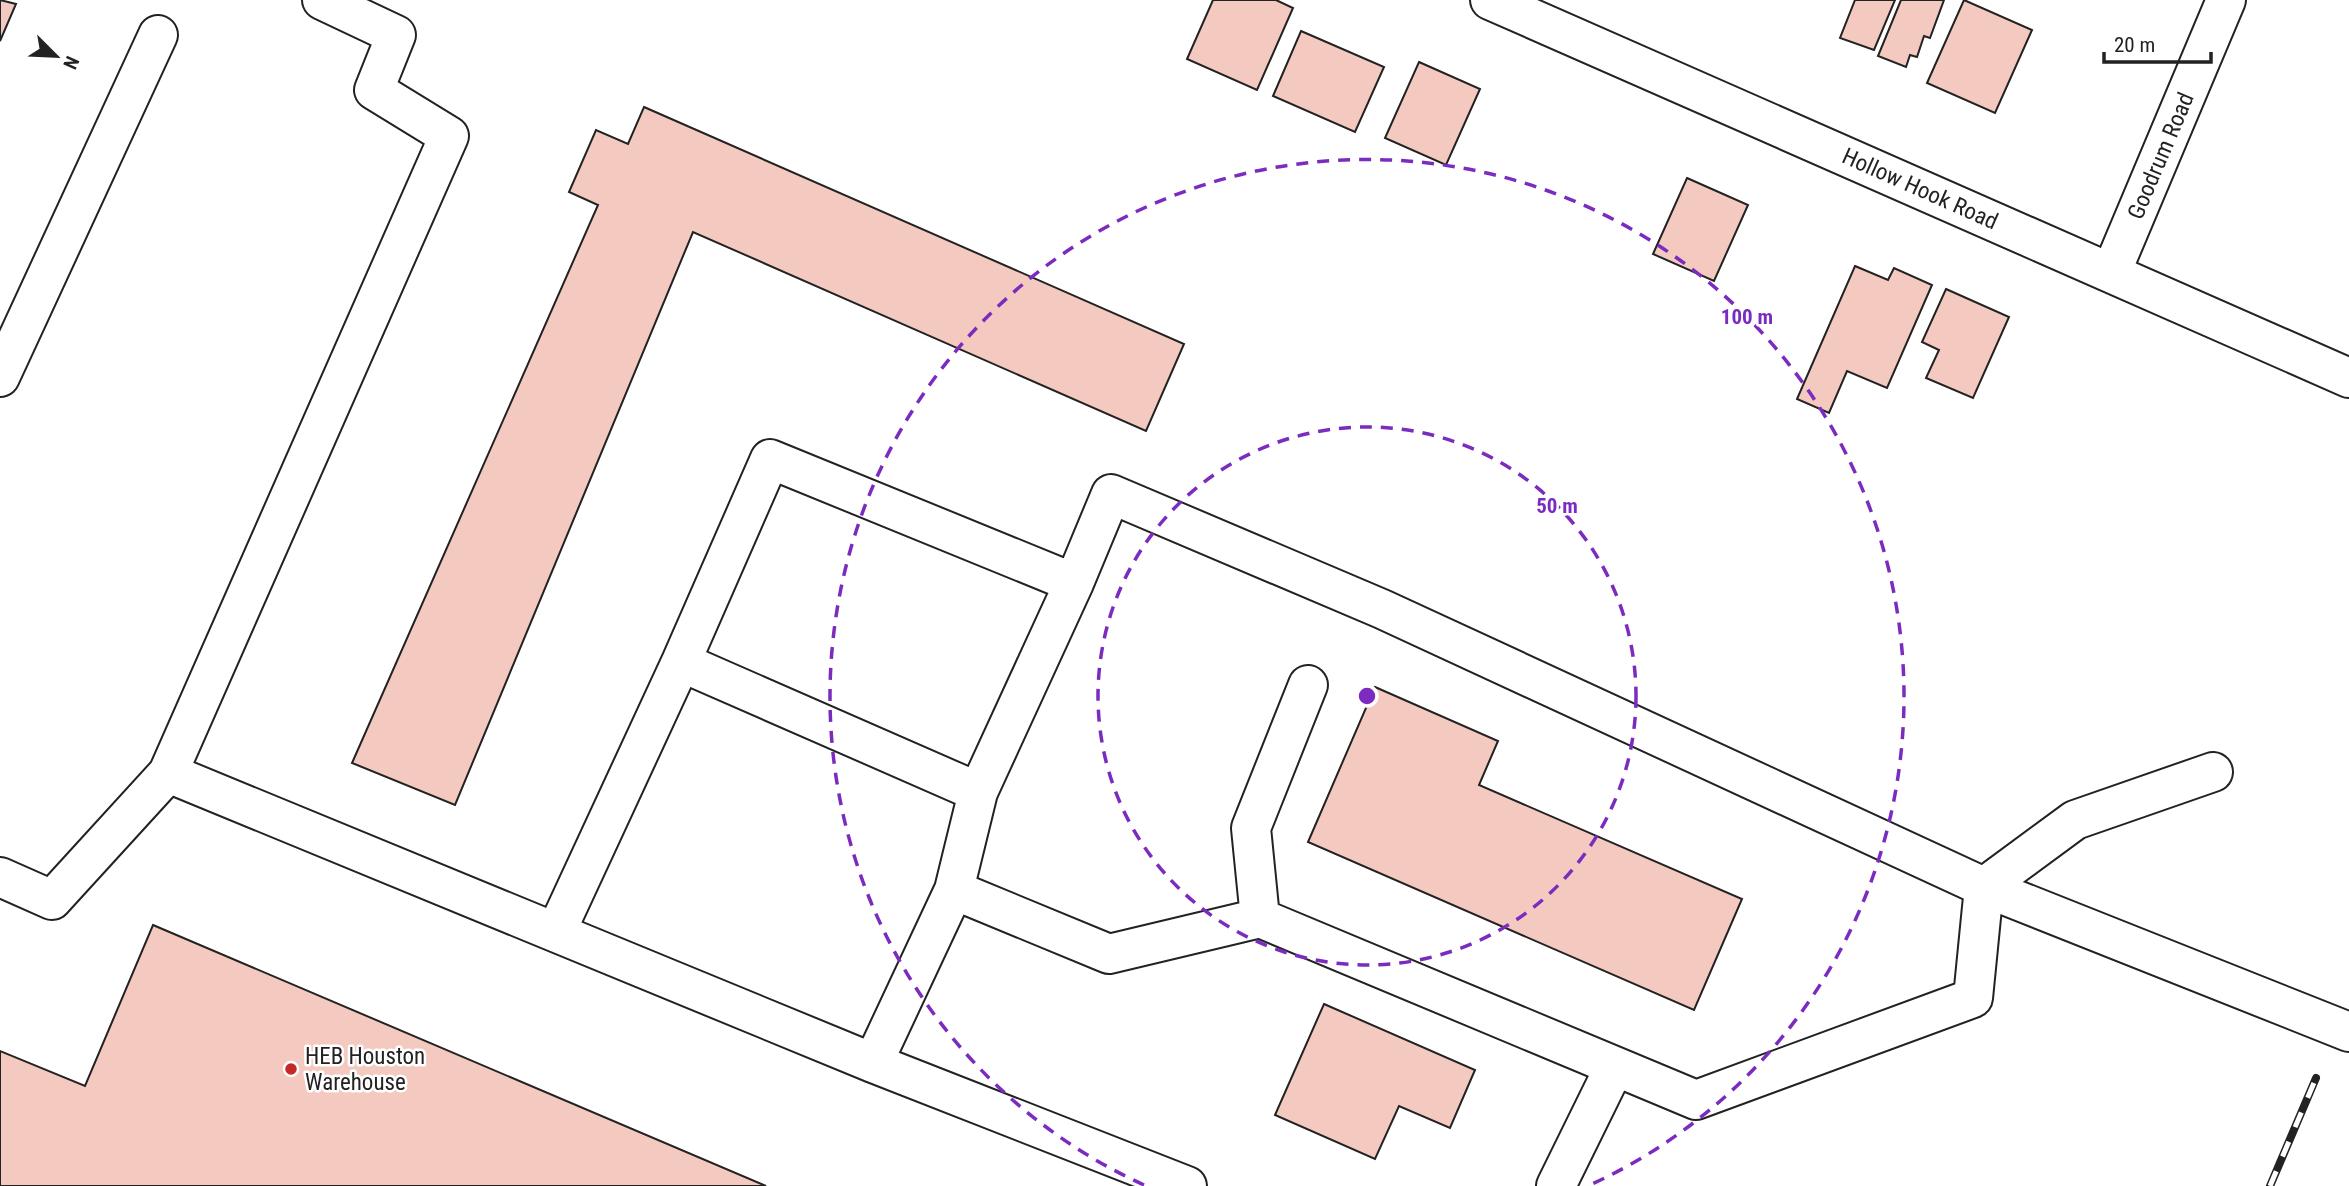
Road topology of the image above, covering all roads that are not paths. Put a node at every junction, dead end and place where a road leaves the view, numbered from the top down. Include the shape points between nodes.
1 (322, 0) edge
2 (1490, 0) edge
3 (2226, 0) edge
4 (158, 35) dead end
5 (2111, 273) junction
6 (0, 377) edge
7 (2349, 377) edge
8 (1074, 583) junction
9 (681, 662) junction
10 (1308, 685) dead end
11 (2213, 772) dead end
12 (167, 773) junction
13 (978, 792) junction
14 (0, 877) edge
15 (1984, 887) junction
16 (954, 890) junction
17 (1260, 918) junction
18 (556, 932) junction
19 (2349, 1032) edge
20 (873, 1063) junction
21 (1614, 1068) junction
22 (1187, 1186) edge
23 (1556, 1186) edge

1 - 12 street via 396,35 374,90 449,136
2 - 5 street, Hollow Hook Road
3 - 5 street, Goodrum Road
4 - 6 street
5 - 7 street, Hollow Hook Road
8 - 9 street via 770,459
8 - 13 street
8 - 15 street via 1111,494 1382,609
9 - 13 street
9 - 18 street
10 - 17 street via 1251,828
11 - 15 street via 2075,820
12 - 14 street via 52,900
12 - 18 street
13 - 16 street
15 - 19 street
15 - 21 street via 1973,998 1696,1100
16 - 17 street via 1109,954
16 - 20 street
17 - 21 street
18 - 20 street
20 - 22 street
21 - 23 street

